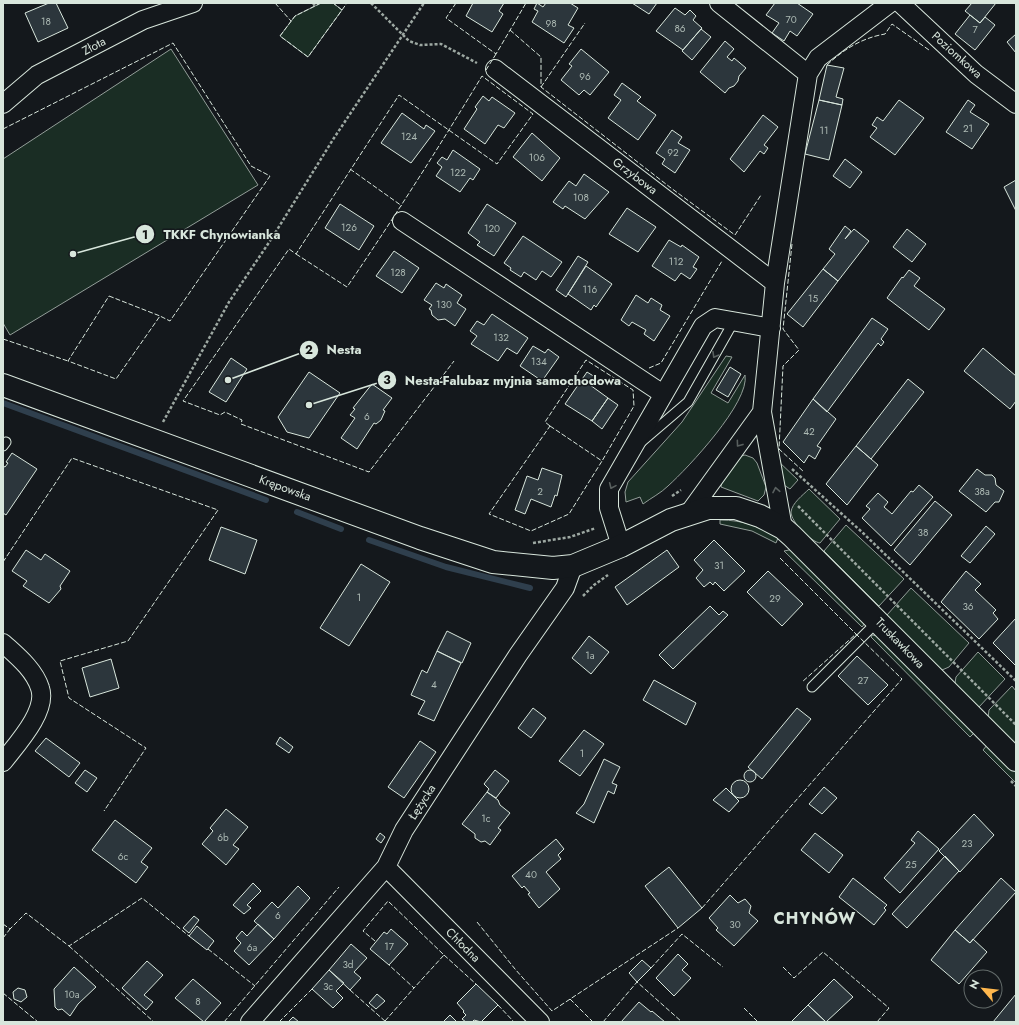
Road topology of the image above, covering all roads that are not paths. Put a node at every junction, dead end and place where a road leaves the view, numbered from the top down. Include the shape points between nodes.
1 (193, 3) edge
2 (719, 3) edge
3 (890, 3) edge
4 (900, 3) edge
5 (488, 68) road end
6 (808, 74) junction
7 (3, 104) edge
8 (1016, 104) edge
9 (402, 221) dead end
10 (775, 283) junction
11 (734, 321) junction
12 (771, 328) junction
13 (3, 385) edge
14 (663, 394) junction
15 (762, 412) junction
16 (630, 451) junction
17 (689, 513) junction
18 (783, 528) junction
19 (621, 546) junction
20 (572, 566) junction
21 (878, 621) junction
22 (3, 643) edge
23 (812, 687) dead end
24 (1016, 760) edge
25 (3, 762) edge
26 (386, 867) junction
27 (250, 1022) edge
28 (540, 1022) edge

1 - 7 street, Złota via 143,20 37,76
2 - 6 street
3 - 6 street via 818,58
4 - 8 street, Poziomkowa via 976,74
5 - 10 street, Grzybowa
6 - 10 street
9 - 14 street
10 - 12 street
11 - 12 street
11 - 14 street via 715,318 703,326
11 -> 16 lane via 688,402
12 - 15 street
13 - 20 street, Krępowska via 470,555 518,566
14 - 16 street
15 -> 17 street, Truskawkowa
18 -> 15 street
16 -> 19 street via 609,490 609,508
17 - 18 street, Truskawkowa via 708,508 736,508 760,516
17 - 19 street, Truskawkowa
18 - 21 street, Truskawkowa
19 - 20 street, Krępowska
20 - 26 street, Łężycka via 565,588 518,655 404,830
21 - 23 lane
21 - 24 street, Truskawkowa
22 - 25 street via 26,664 40,688 40,706 28,729
26 - 27 street, Łężycka
26 - 28 street, Chłodna

